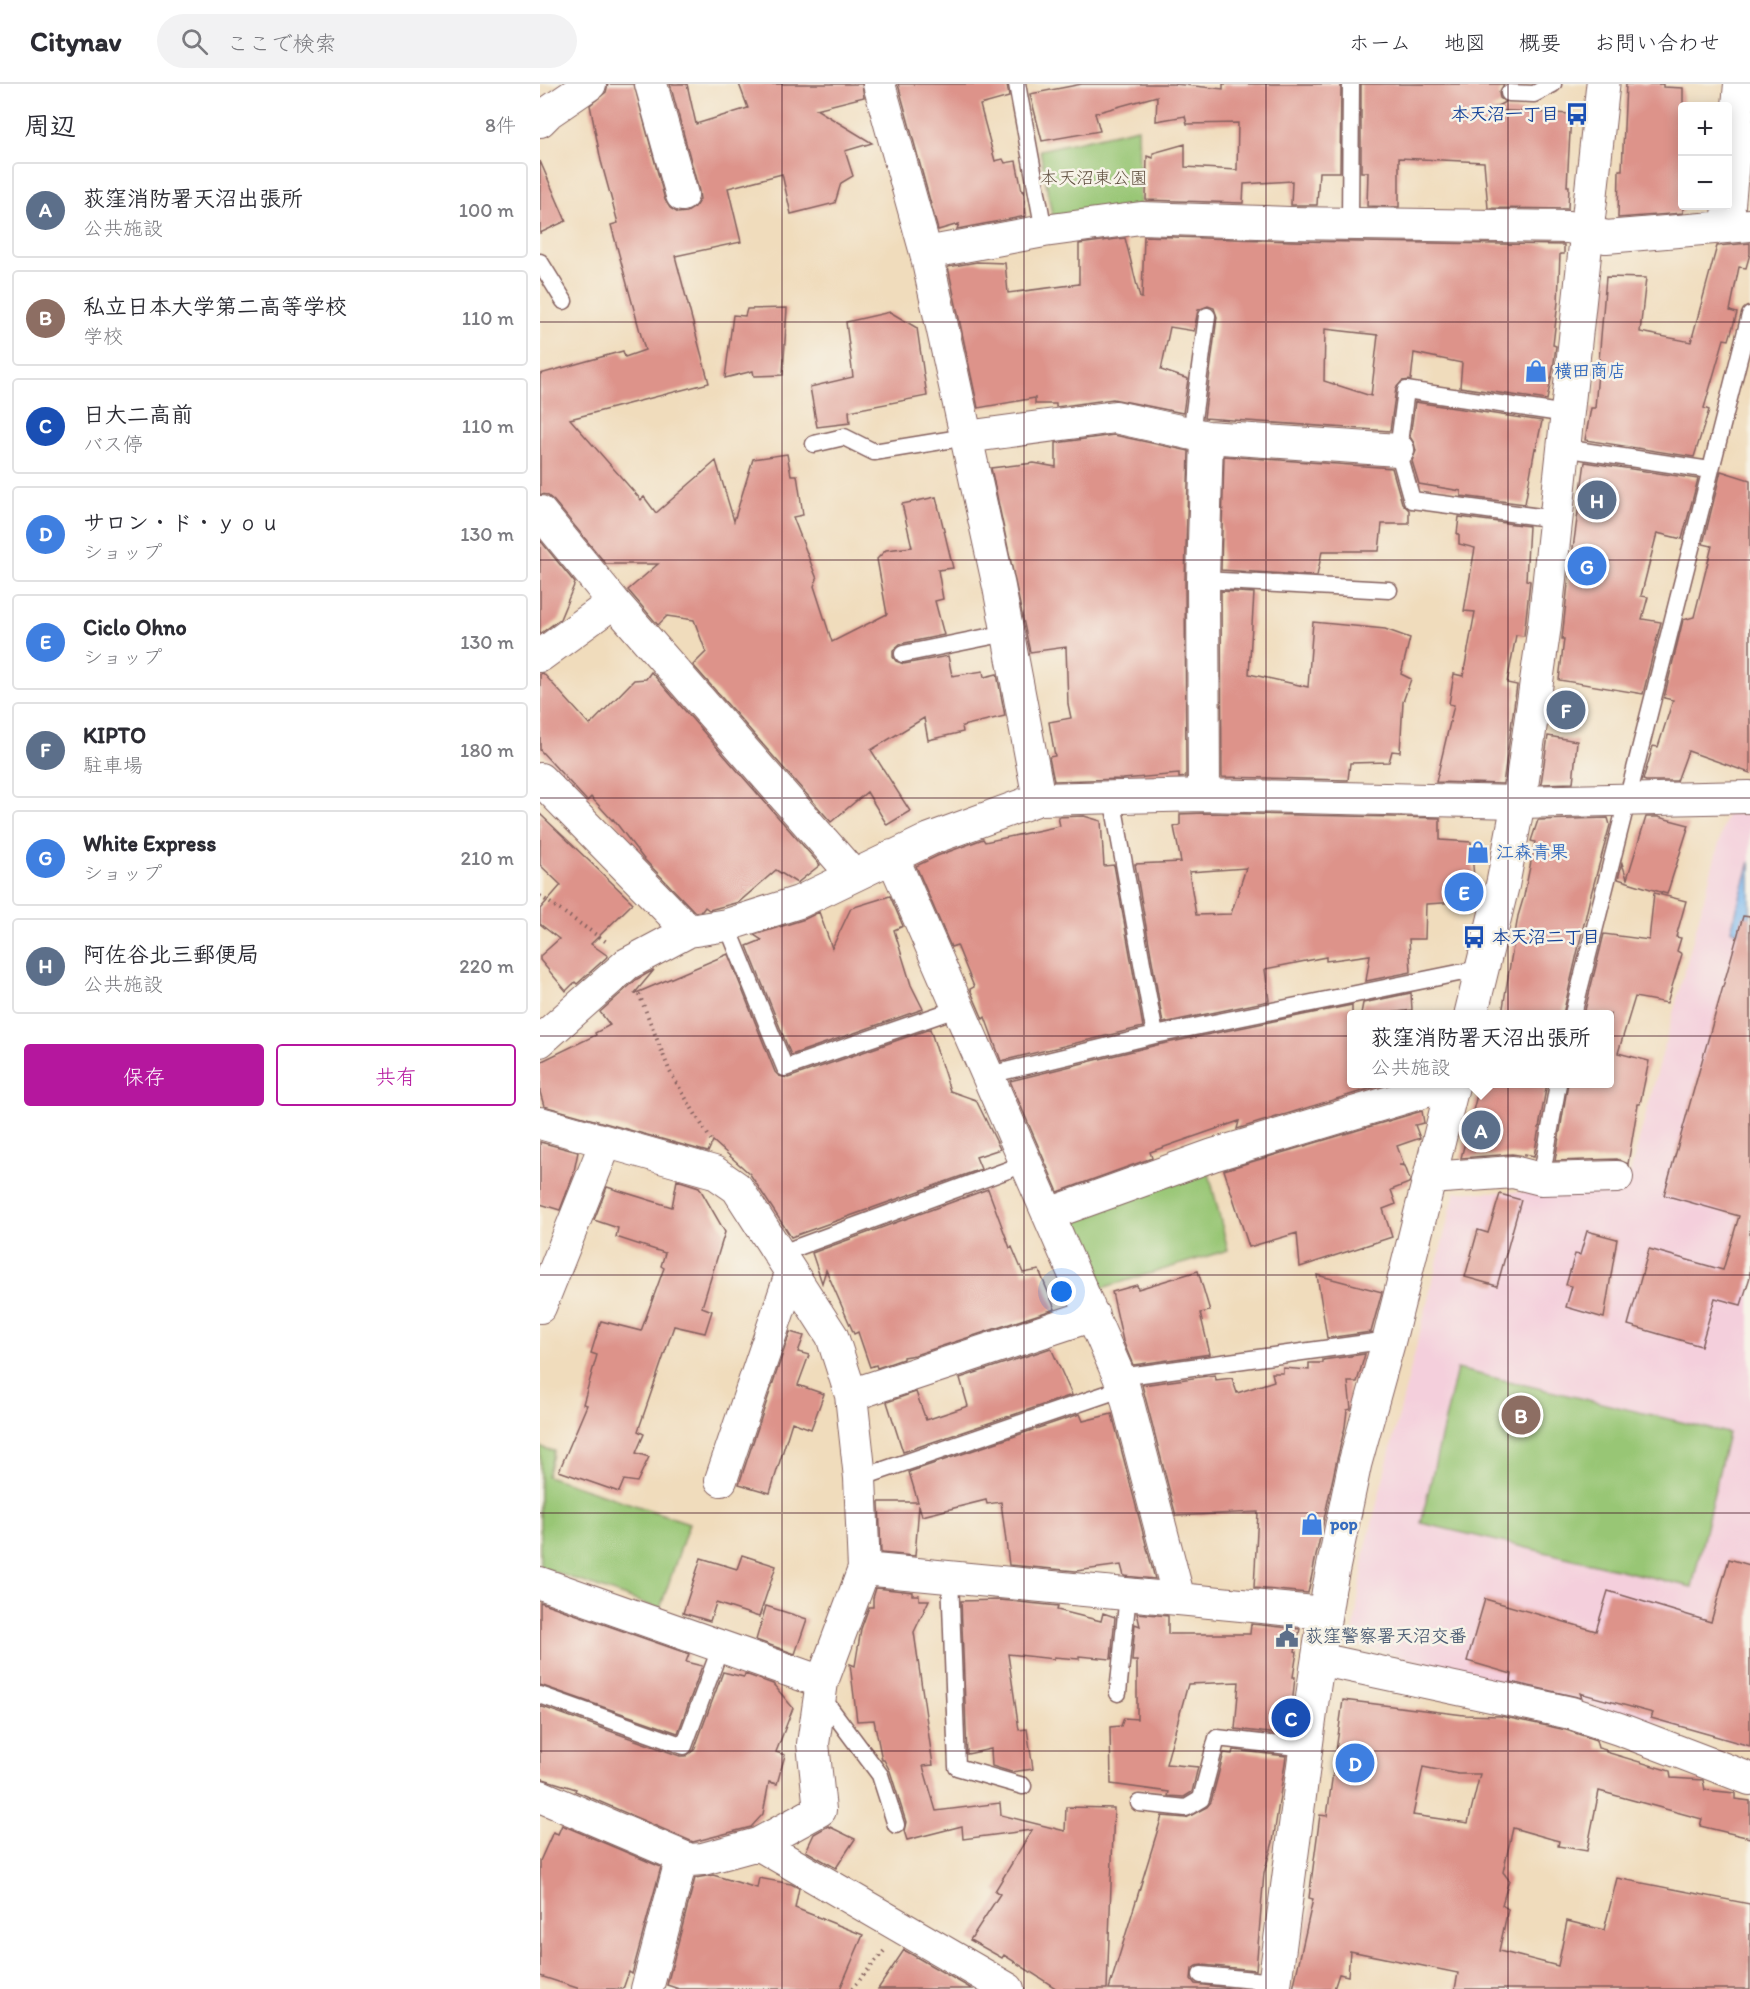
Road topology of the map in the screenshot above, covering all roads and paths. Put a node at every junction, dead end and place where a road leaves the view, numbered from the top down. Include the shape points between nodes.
1 (590, 84) edge
2 (651, 84) edge
3 (879, 84) edge
4 (1017, 84) edge
5 (1351, 84) edge
6 (1553, 84) edge
7 (1603, 84) edge
8 (1740, 84) edge
9 (1509, 93) dead end
10 (543, 112) edge
11 (682, 195) dead end
12 (1350, 223) junction
13 (1738, 226) edge
14 (1586, 230) junction
15 (1044, 231) junction
16 (926, 253) junction
17 (540, 262) edge
18 (564, 301) dead end
19 (1750, 315) edge
20 (1207, 316) dead end
21 (1567, 414) junction
22 (1199, 436) junction
23 (966, 437) junction
24 (814, 444) dead end
25 (1563, 448) junction
26 (1398, 450) junction
27 (1710, 470) junction
28 (540, 512) edge
29 (1555, 519) junction
30 (1203, 580) junction
31 (1389, 590) dead end
32 (614, 602) junction
33 (1007, 633) junction
34 (903, 654) dead end
35 (540, 656) edge
36 (540, 779) edge
37 (1204, 795) junction
38 (1112, 797) junction
39 (1750, 797) edge
40 (1627, 798) junction
41 (1039, 799) junction
42 (1518, 802) junction
43 (892, 856) junction
44 (853, 874) junction
45 (540, 896) edge
46 (728, 925) junction
47 (689, 931) junction
48 (627, 964) junction
49 (1483, 968) junction
50 (959, 1008) junction
51 (1472, 1010) edge
52 (1573, 1010) edge
53 (1155, 1035) junction
54 (540, 1041) edge
55 (988, 1075) junction
56 (1435, 1088) edge
57 (1451, 1088) edge
58 (1557, 1088) edge
59 (540, 1123) edge
60 (606, 1142) junction
61 (716, 1148) dead end
62 (1027, 1163) junction
63 (1617, 1177) dead end
64 (1430, 1178) junction
65 (1541, 1179) junction
66 (1049, 1214) junction
67 (785, 1264) junction
68 (540, 1307) edge
69 (1093, 1315) junction
70 (1389, 1340) junction
71 (1122, 1383) junction
72 (851, 1395) junction
73 (860, 1478) junction
74 (721, 1479) dead end
75 (864, 1569) junction
76 (950, 1577) junction
77 (540, 1583) edge
78 (1128, 1594) junction
79 (1179, 1599) junction
80 (1325, 1613) junction
81 (721, 1646) junction
82 (1318, 1659) junction
83 (821, 1688) junction
84 (1118, 1693) dead end
85 (540, 1695) edge
86 (1306, 1748) junction
87 (1750, 1779) edge
88 (1023, 1786) dead end
89 (540, 1796) edge
90 (1139, 1803) dead end
91 (896, 1825) dead end
92 (758, 1844) junction
93 (682, 1857) junction
94 (904, 1928) junction
95 (1201, 1975) dead end
96 (1274, 1985) edge
97 (647, 1989) edge
98 (852, 1989) edge
99 (1008, 1989) edge

1 - 10 street
2 - 11 street
3 - 16 street
4 - 15 lane
5 - 12 lane
6 - 9 lane via 1534,94
7 - 14 street
8 - 13 street
12 - 14 street
12 - 15 street via 1141,218
13 - 14 street via 1606,237
14 - 21 street
15 - 16 street
16 - 23 street
17 - 18 lane
19 - 27 lane
20 - 22 lane
21 - 25 street
21 - 26 lane via 1406,390
22 - 23 street via 1115,417
22 - 26 street
22 - 30 street
23 - 24 lane via 874,452 844,437
23 - 33 street
25 - 27 lane
25 - 29 street
26 - 29 lane via 1412,500
27 - 40 lane
28 - 32 street
29 - 42 street via 1544,629
30 - 31 lane
30 - 37 street
32 - 35 street
32 - 44 street
33 - 34 lane
33 - 41 street
36 - 47 street
37 - 38 street
37 - 42 street
38 - 41 street
38 - 53 lane
39 - 40 street
40 - 42 street
40 - 52 lane
41 - 43 street
42 - 49 street
43 - 44 street
43 - 50 street
44 - 46 street via 799,902
45 - 48 path via 619,950
46 - 47 street
46 - 50 lane via 785,1068
47 - 48 street
48 - 54 street
48 - 61 path via 670,1072
49 - 51 street
49 - 53 lane
50 - 55 street
53 - 55 lane
55 - 62 street
56 - 66 street via 1213,1155
57 - 64 street
58 - 65 lane
59 - 60 street
60 - 67 street via 714,1172 737,1188
60 - 68 street
62 - 66 street
62 - 67 lane
63 - 65 street
64 - 65 street via 1513,1172
64 - 70 street
66 - 69 street
67 - 72 street via 832,1336
67 - 74 street
69 - 71 street
69 - 72 street
70 - 71 lane
70 - 80 street via 1355,1463
71 - 73 lane
71 - 79 street
72 - 73 street
73 - 75 street
75 - 76 street
75 - 83 street
76 - 78 street
76 - 88 lane via 957,1767
77 - 81 street
78 - 79 street
78 - 84 lane
79 - 80 street
80 - 82 street
81 - 83 street
81 - 85 lane via 684,1746
82 - 86 street
82 - 87 street via 1571,1713
83 - 91 lane via 880,1775
83 - 92 street via 813,1744 820,1810
86 - 90 lane via 1217,1738 1201,1799 1186,1808
86 - 96 street
89 - 93 street
92 - 93 street via 703,1859
92 - 94 street
93 - 97 street
94 - 98 path
94 - 99 street
95 - 96 lane

